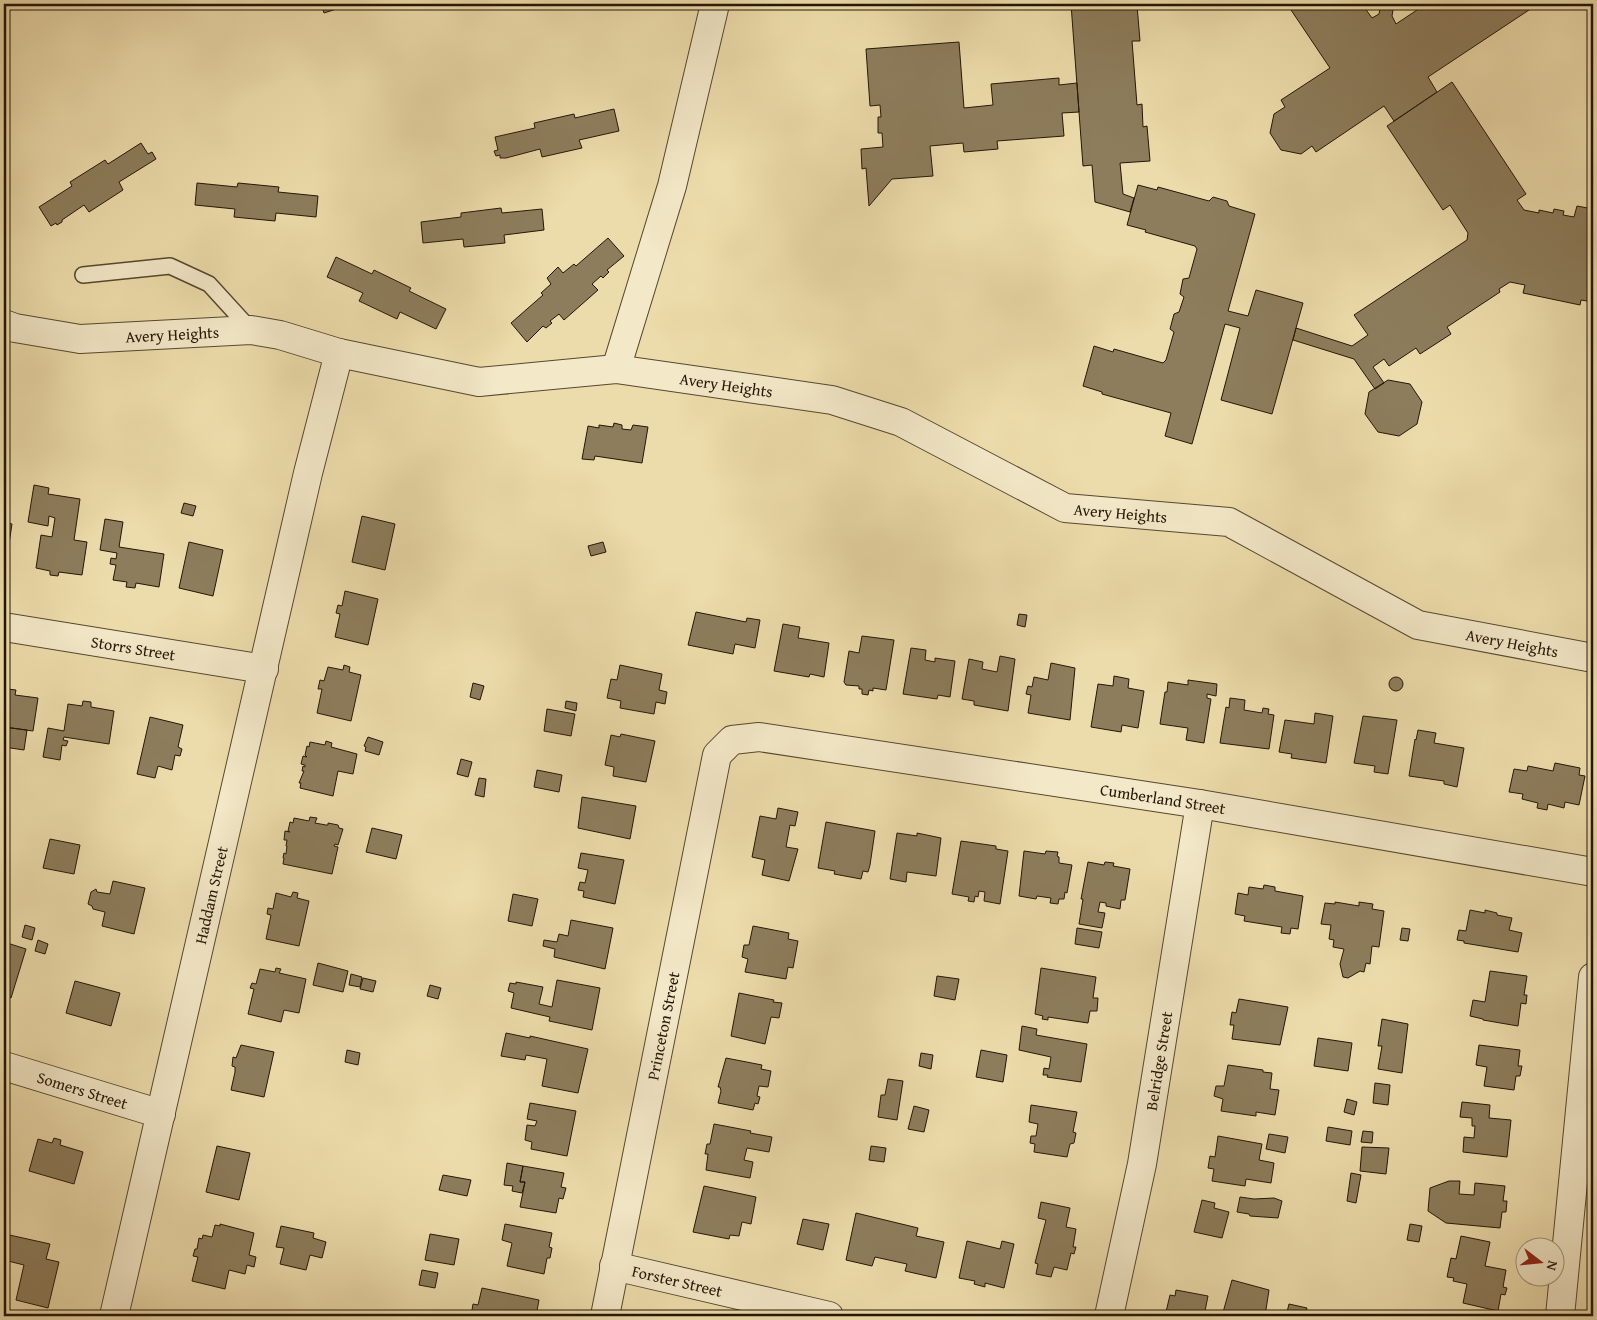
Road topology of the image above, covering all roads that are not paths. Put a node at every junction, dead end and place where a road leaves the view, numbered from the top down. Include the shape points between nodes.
1 (715, 4) edge
2 (83, 276) dead end
3 (4, 324) edge
4 (251, 330) junction
5 (339, 353) junction
6 (616, 369) junction
7 (4, 627) edge
8 (1593, 658) edge
9 (264, 669) junction
10 (732, 740) joint
11 (1200, 804) junction
12 (1593, 872) edge
13 (1593, 977) edge
14 (4, 1066) edge
15 (161, 1114) junction
16 (614, 1266) junction
17 (114, 1316) edge
18 (605, 1316) edge
19 (829, 1316) edge
20 (1109, 1316) edge
21 (1560, 1316) edge

1 - 6 street via 672,186
2 - 4 lane via 170,266 209,284
3 - 4 street, Avery Heights via 80,339
4 - 5 street, Avery Heights
5 - 6 street, Avery Heights via 479,382
5 - 9 street, Haddam Street
6 - 8 street, Avery Heights via 832,400 900,422 1066,508 1229,522 1418,625
7 - 9 street, Storrs Street
9 - 15 street, Haddam Street
10 - 11 street, Cumberland Street via 759,737
10 - 16 street, Princeton Street via 717,755
11 - 12 street, Cumberland Street
11 - 20 street, Belridge Street via 1142,1164
13 - 21 street
14 - 15 street, Somers Street
15 - 17 street, Haddam Street
16 - 18 street, Princeton Street
16 - 19 street, Forster Street

